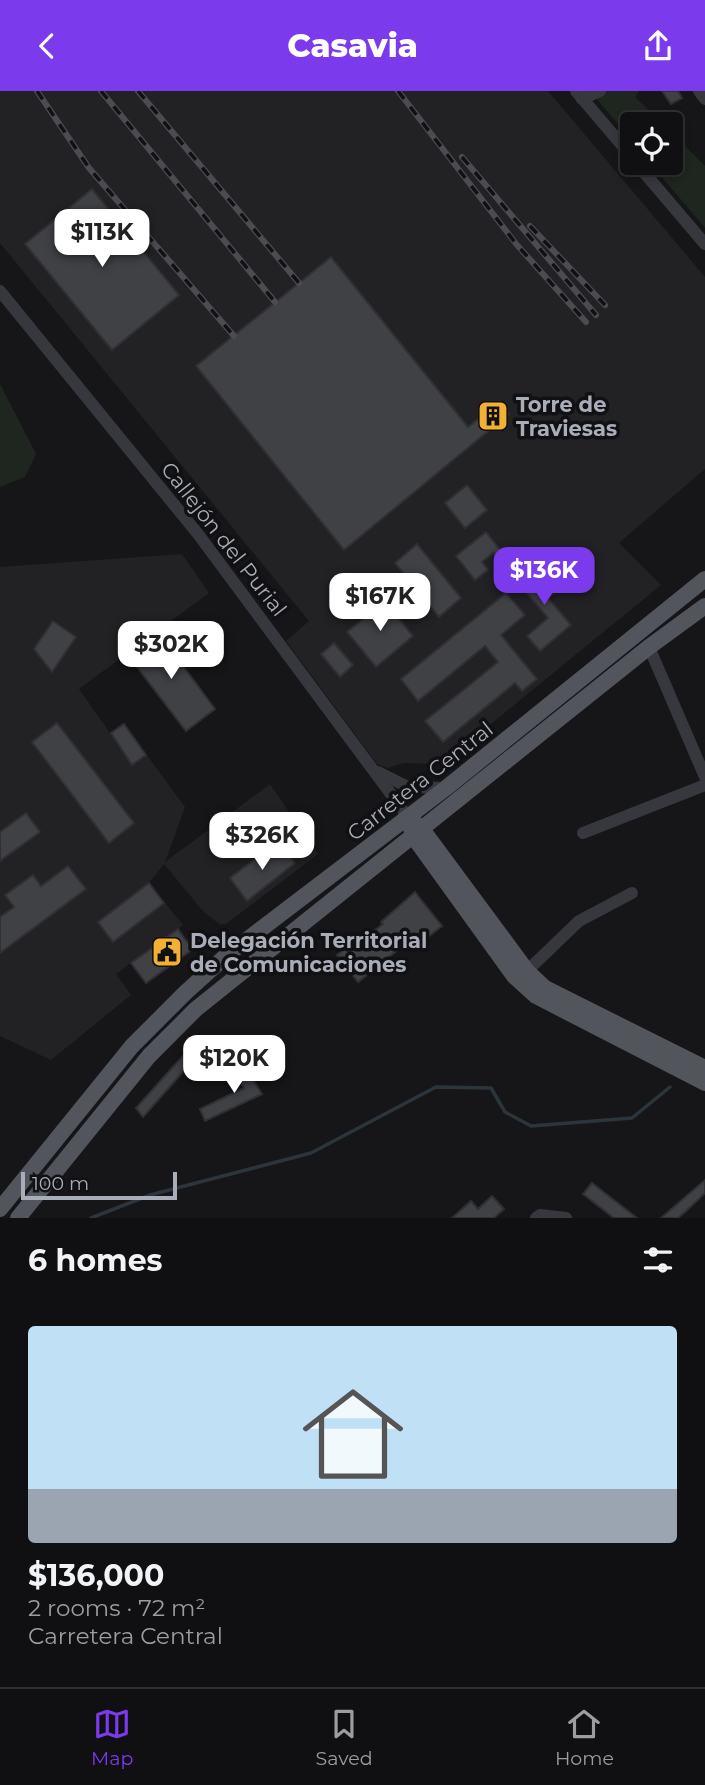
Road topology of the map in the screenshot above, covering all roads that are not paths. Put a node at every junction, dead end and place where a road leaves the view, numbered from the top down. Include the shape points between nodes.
1 (600, 91) edge
2 (699, 91) edge
3 (579, 95) edge
4 (705, 99) edge
5 (620, 143) edge
6 (646, 175) edge
7 (705, 244) edge
8 (0, 291) edge
9 (705, 579) edge
10 (705, 606) edge
11 (649, 647) junction
12 (372, 768) junction
13 (705, 777) edge
14 (705, 785) edge
15 (446, 787) junction
16 (408, 817) junction
17 (418, 833) junction
18 (583, 833) dead end
19 (632, 893) dead end
20 (227, 955) junction
21 (527, 971) junction
22 (233, 977) junction
23 (705, 1068) edge
24 (705, 1083) edge
25 (1, 1208) edge
26 (538, 1217) edge
27 (18, 1218) edge
28 (566, 1218) edge

1 - 3 street
2 - 4 street
3 - 5 street
6 - 7 street
8 - 12 street, Callejón del Purial via 198,534
9 - 15 main road, Carretera Central
10 - 11 main road, Carretera Central
11 - 13 street
11 - 17 main road, Carretera Central
12 - 15 street via 408,787
12 - 16 street, Callejón del Purial
14 - 18 street
15 - 16 main road, Carretera Central
16 - 17 main road
16 - 20 main road, Carretera Central
17 - 21 main road
17 - 22 main road, Carretera Central
17 - 24 main road via 514,976 536,996
19 - 21 street via 579,921
20 - 22 main road
20 - 25 main road, Carretera Central via 132,1046
21 - 23 main road via 545,988
22 - 27 main road, Carretera Central via 149,1056
26 - 28 street

